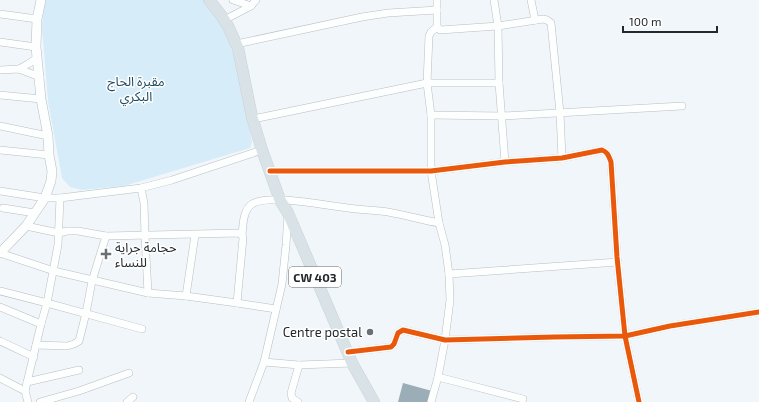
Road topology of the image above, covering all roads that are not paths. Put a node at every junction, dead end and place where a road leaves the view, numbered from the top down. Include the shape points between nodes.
1 (41, 0) edge
2 (209, 0) edge
3 (216, 0) edge
4 (233, 0) edge
5 (437, 0) edge
6 (494, 0) edge
7 (532, 0) edge
8 (254, 3) edge
9 (438, 10) junction
10 (0, 14) edge
11 (228, 18) junction
12 (37, 19) junction
13 (535, 20) junction
14 (498, 26) junction
15 (437, 27) junction
16 (0, 42) edge
17 (241, 43) junction
18 (36, 47) junction
19 (37, 58) junction
20 (19, 69) junction
21 (0, 70) edge
22 (40, 77) junction
23 (427, 83) junction
24 (499, 83) junction
25 (0, 95) edge
26 (41, 99) junction
27 (682, 106) dead end
28 (560, 113) junction
29 (431, 115) junction
30 (502, 116) junction
31 (258, 118) junction
32 (0, 126) edge
33 (48, 136) junction
34 (0, 150) edge
35 (262, 150) junction
36 (49, 155) junction
37 (562, 158) junction
38 (505, 162) junction
39 (270, 171) junction
40 (431, 171) junction
41 (141, 188) junction
42 (0, 191) edge
43 (45, 198) junction
44 (60, 198) junction
45 (280, 200) junction
46 (3, 208) dead end
47 (35, 213) junction
48 (288, 214) junction
49 (439, 223) junction
50 (26, 226) junction
51 (59, 233) junction
52 (195, 234) junction
53 (242, 235) junction
54 (106, 236) junction
55 (145, 236) junction
56 (4, 244) edge
57 (0, 253) edge
58 (618, 262) junction
59 (54, 271) junction
60 (449, 274) junction
61 (92, 281) junction
62 (0, 291) edge
63 (148, 293) junction
64 (186, 296) junction
65 (237, 302) junction
66 (47, 303) junction
67 (0, 307) edge
68 (276, 309) junction
69 (759, 312) edge
70 (86, 313) junction
71 (41, 324) junction
72 (142, 329) dead end
73 (625, 336) junction
74 (445, 340) junction
75 (0, 341) edge
76 (36, 345) junction
77 (348, 352) junction
78 (34, 357) junction
79 (264, 362) junction
80 (352, 363) junction
81 (299, 365) junction
82 (79, 370) dead end
83 (129, 373) dead end
84 (438, 377) junction
85 (0, 378) edge
86 (27, 382) junction
87 (25, 391) junction
88 (523, 399) dead end
89 (28, 402) edge
90 (40, 402) edge
91 (249, 402) edge
92 (298, 402) edge
93 (374, 402) edge
94 (431, 402) edge
95 (639, 402) edge

1 - 12 street
2 - 35 main road, CW 403 via 228,26 238,48 252,117
3 - 11 main road, CW 403
4 - 8 street
5 - 9 street
6 - 14 street
7 - 13 street
8 - 11 street
9 - 15 street
9 - 17 street via 382,14
10 - 12 street
11 - 17 main road, CW 403
12 - 18 street
13 - 14 street
13 - 28 street via 547,20 551,23
14 - 15 street via 442,30
14 - 24 street
15 - 23 street via 429,36
16 - 18 street
17 - 31 main road, CW 403
18 - 19 street
19 - 20 street
19 - 22 street
20 - 21 street
20 - 22 street
22 - 26 street
23 - 24 street
23 - 29 street
23 - 31 street
24 - 30 street
25 - 26 street
26 - 33 street
27 - 28 street
28 - 30 street
28 - 37 street
29 - 30 street
29 - 40 street
30 - 38 street
31 - 35 main road, CW 403
32 - 33 street
33 - 36 street
34 - 36 street
35 - 39 main road, CW 403
35 - 41 street
36 - 43 street via 52,171
37 - 38 street
37 - 58 street via 602,150 609,157
38 - 40 street
39 - 40 street
39 - 45 main road, CW 403
40 - 49 street
41 - 44 street
41 - 55 street
42 - 43 street
43 - 44 street
43 - 47 street
44 - 51 street
45 - 48 main road, CW 403
45 - 49 street via 386,212
45 - 53 street via 261,201 251,205 245,214
46 - 47 street
47 - 50 street
48 - 68 street via 282,284
48 - 77 main road, CW 403
49 - 60 street
50 - 51 street
50 - 56 street
51 - 54 street via 78,231
51 - 59 street
52 - 53 street
52 - 55 street
52 - 64 street
53 - 65 street
54 - 55 street
54 - 61 street
55 - 63 street
56 - 57 street
57 - 59 street
58 - 60 street
58 - 73 street
59 - 61 street
59 - 66 street
60 - 74 street via 450,300
61 - 63 street
61 - 70 street
62 - 66 street
63 - 64 street
64 - 65 street
65 - 68 street
66 - 70 street
66 - 71 street
67 - 71 street
68 - 79 street
69 - 73 street
70 - 72 street
70 - 76 street via 79,340 74,344
71 - 76 street
73 - 74 street
73 - 95 street
74 - 77 street via 403,330 398,333 391,347
74 - 84 street
75 - 78 street
76 - 78 street
77 - 80 main road, CW 403
78 - 86 street
79 - 81 street
79 - 91 street
80 - 81 street
80 - 93 main road, CW 403
81 - 92 street via 291,393 292,398
82 - 86 street
83 - 90 street
84 - 88 street
84 - 94 street
85 - 87 street
86 - 87 street
87 - 89 street

